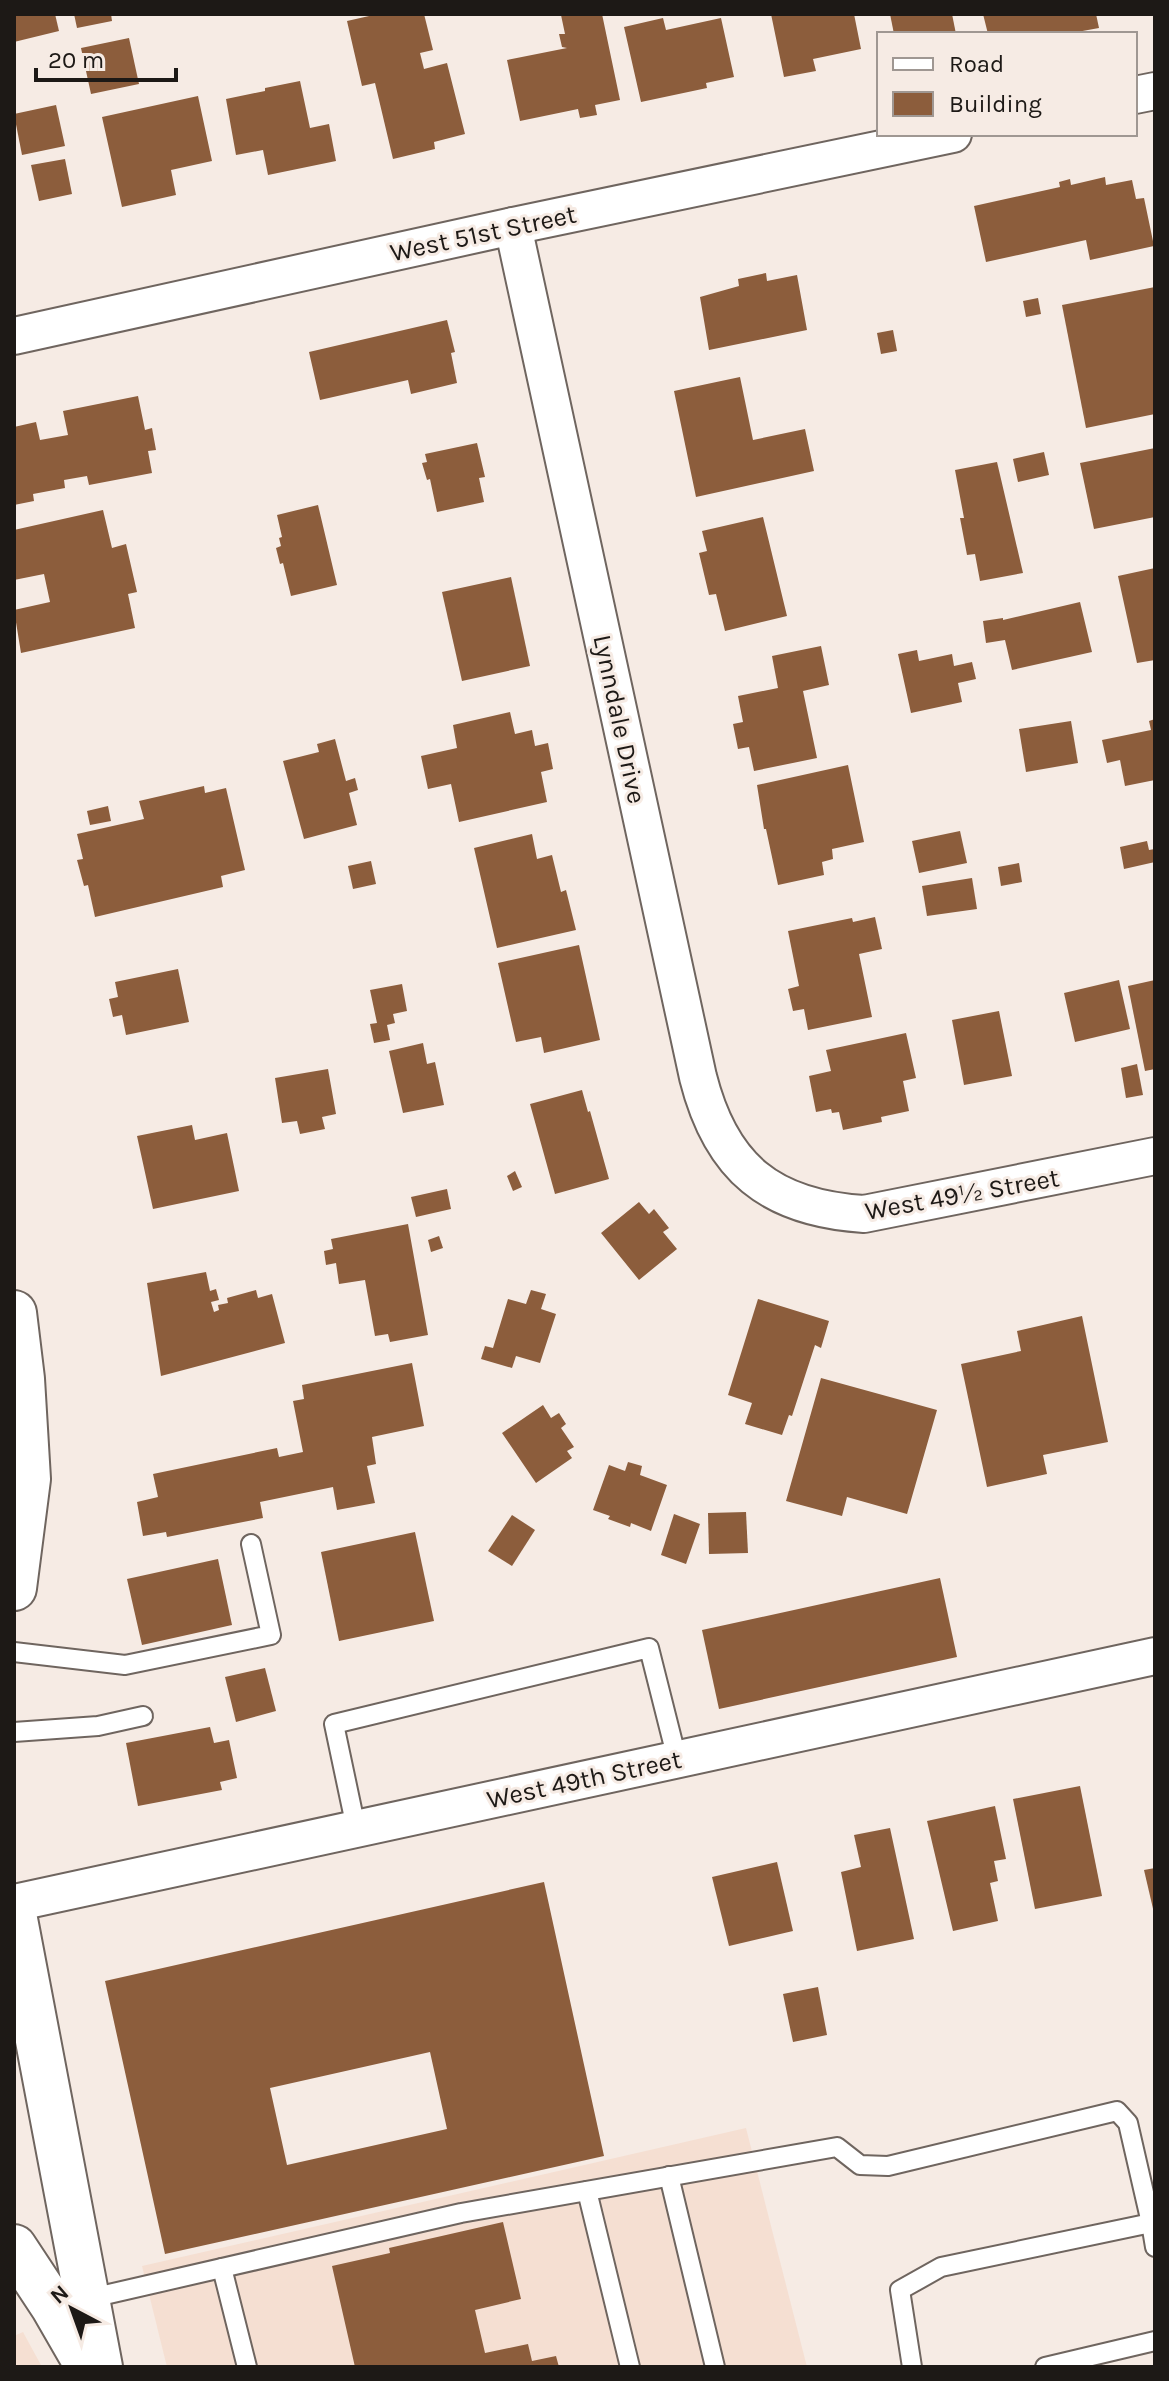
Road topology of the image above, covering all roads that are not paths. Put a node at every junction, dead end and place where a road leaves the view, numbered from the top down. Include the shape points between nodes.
1 (943, 136) edge
2 (513, 226) junction
3 (14, 336) edge
4 (1155, 1156) edge
5 (771, 1190) joint
6 (14, 1313) edge
7 (251, 1544) dead end
8 (14, 1588) edge
9 (14, 1652) edge
10 (1155, 1656) edge
11 (143, 1716) dead end
12 (14, 1732) edge
13 (677, 1759) junction
14 (356, 1828) junction
15 (14, 1903) edge
16 (14, 1914) edge
17 (669, 2176) junction
18 (587, 2191) junction
19 (1151, 2223) junction
20 (14, 2247) edge
21 (1155, 2247) edge
22 (222, 2268) junction
23 (86, 2299) junction
24 (1155, 2341) edge
25 (88, 2367) edge
26 (100, 2367) edge
27 (247, 2367) edge
28 (630, 2367) edge
29 (715, 2367) edge
30 (912, 2367) edge
31 (1045, 2367) edge

1 - 2 street, West 51st Street
2 - 3 street, West 51st Street
2 - 5 street, Lynndale Drive via 707,1112 723,1142
4 - 5 street, West 49½ Street via 864,1214 831,1212
6 - 8 main road via 28,1479
7 - 9 lane via 271,1635 125,1665
10 - 13 street, West 49th Street
11 - 12 lane via 98,1726
13 - 14 street, West 49th Street
13 - 14 lane via 649,1648 334,1724
14 - 15 street, West 49th Street
16 - 23 main road
17 - 18 lane
17 - 19 lane via 837,2147 860,2165 888,2166 1117,2111 1128,2123
17 - 29 lane
18 - 22 lane via 461,2213
18 - 28 lane
19 - 21 lane
19 - 30 lane via 941,2267 900,2290
20 - 25 main road
22 - 23 lane
22 - 27 lane
23 - 26 main road
24 - 31 lane

